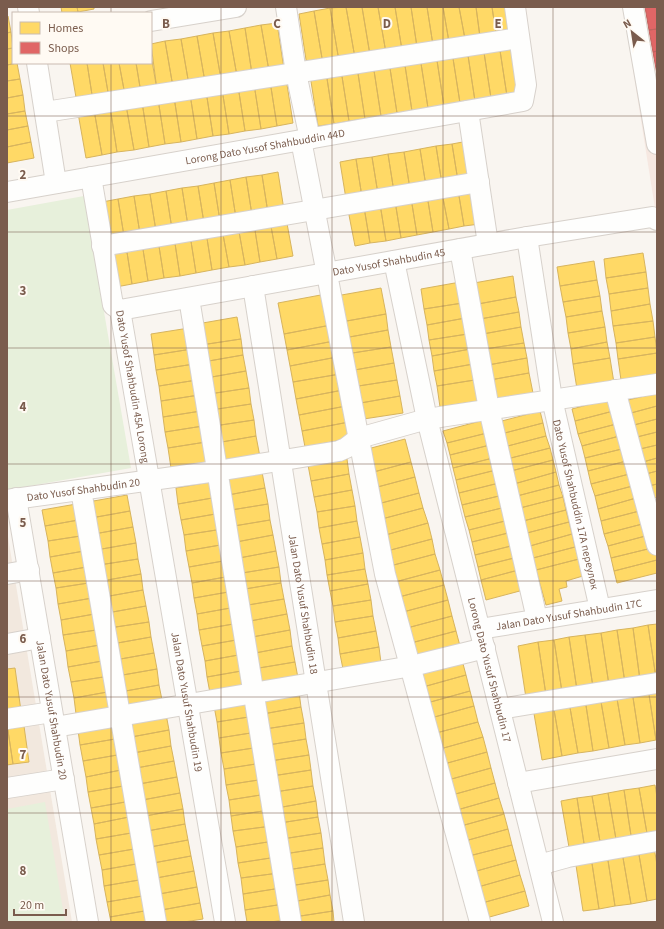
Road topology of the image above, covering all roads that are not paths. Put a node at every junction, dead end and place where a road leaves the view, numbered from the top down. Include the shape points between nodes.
1 (236, 7) edge
2 (286, 7) edge
3 (515, 7) edge
4 (634, 7) edge
5 (152, 21) edge
6 (519, 38) junction
7 (37, 64) edge
8 (296, 73) junction
9 (468, 111) junction
10 (45, 112) junction
11 (305, 140) junction
12 (657, 144) edge
13 (91, 177) junction
14 (479, 182) junction
15 (56, 183) junction
16 (7, 192) edge
17 (314, 210) junction
18 (657, 220) edge
19 (527, 237) junction
20 (488, 244) junction
21 (102, 246) junction
22 (460, 249) junction
23 (394, 261) junction
24 (327, 273) junction
25 (253, 286) junction
26 (189, 298) junction
27 (120, 310) junction
28 (657, 384) edge
29 (615, 390) junction
30 (552, 399) junction
31 (489, 409) junction
32 (427, 419) junction
33 (359, 438) junction
34 (281, 461) junction
35 (217, 471) junction
36 (150, 481) junction
37 (81, 490) junction
38 (12, 499) edge
39 (657, 545) edge
40 (29, 570) junction
41 (7, 574) edge
42 (657, 600) edge
43 (600, 609) junction
44 (537, 619) junction
45 (40, 638) junction
46 (482, 639) junction
47 (7, 644) edge
48 (412, 666) junction
49 (316, 681) junction
50 (657, 683) edge
51 (253, 692) junction
52 (188, 704) junction
53 (500, 709) junction
54 (120, 715) junction
55 (7, 719) edge
56 (54, 719) junction
57 (657, 759) edge
58 (64, 779) junction
59 (518, 783) junction
60 (7, 788) edge
61 (657, 840) edge
62 (539, 865) junction
63 (88, 922) edge
64 (156, 922) edge
65 (225, 922) edge
66 (290, 922) edge
67 (354, 922) edge
68 (480, 922) edge
69 (553, 922) edge

1 - 5 street
2 - 8 street
3 - 6 street
4 - 12 street
6 - 8 street
6 - 9 street, Lorong Dato Yusof Shahbuddin 44D via 526,85 523,101
7 - 10 street
8 - 10 street
8 - 11 street
9 - 11 street, Lorong Dato Yusof Shahbuddin 44D
9 - 14 street
10 - 15 street
11 - 13 street, Lorong Dato Yusof Shahbuddin 44D
11 - 17 street
13 - 15 street, Lorong Dato Yusof Shahbuddin 44D
13 - 21 street, Dato Yusof Shahbudin 45A Lorong
14 - 17 street
14 - 20 street
15 - 16 street, Lorong Dato Yusof Shahbuddin 44D
17 - 21 street
17 - 24 street
18 - 19 street, Dato Yusof Shahbudin 45 via 652,217
19 - 20 street, Dato Yusof Shahbudin 45
19 - 30 street, Dato Yusof Shahbuddin 17A переулок
20 - 22 street, Dato Yusof Shahbudin 45
21 - 27 street, Dato Yusof Shahbudin 45A Lorong via 113,305
22 - 23 street, Dato Yusof Shahbudin 45
22 - 31 street
23 - 24 street, Dato Yusof Shahbudin 45
23 - 32 street, Lorong Dato Yusuf Shahbudin 17
24 - 25 street, Dato Yusof Shahbudin 45
24 - 33 street
25 - 26 street, Dato Yusof Shahbudin 45
25 - 34 street, Jalan Dato Yusuf Shahbudin 18
26 - 27 street, Dato Yusof Shahbudin 45
26 - 35 street
27 - 36 street, Dato Yusof Shahbudin 45A Lorong
28 - 29 street, Dato Yusof Shahbudin 20
29 - 30 street, Dato Yusof Shahbudin 20
29 - 39 street
30 - 31 street, Dato Yusof Shahbudin 20
30 - 43 street, Dato Yusof Shahbuddin 17A переулок
31 - 32 street, Dato Yusof Shahbudin 20
31 - 44 street
32 - 33 street, Dato Yusof Shahbudin 20
32 - 46 street, Lorong Dato Yusuf Shahbudin 17
33 - 34 street, Dato Yusof Shahbudin 20 via 346,448
33 - 48 street via 385,574
34 - 35 street, Dato Yusof Shahbudin 20
34 - 49 street, Jalan Dato Yusuf Shahbudin 18
35 - 36 street, Dato Yusof Shahbudin 20
35 - 51 street
36 - 37 street, Dato Yusof Shahbudin 20
36 - 52 street, Jalan Dato Yusuf Shahbudin 19
37 - 38 street, Dato Yusof Shahbudin 20
37 - 54 street
38 - 40 street, Jalan Dato Yusuf Shahbudin 20
40 - 41 street
40 - 45 street, Jalan Dato Yusuf Shahbudin 20
42 - 43 street, Jalan Dato Yusuf Shahbudin 17C
43 - 44 street, Jalan Dato Yusuf Shahbudin 17C
44 - 46 street, Jalan Dato Yusuf Shahbudin 17C
45 - 47 street
45 - 56 street, Jalan Dato Yusuf Shahbudin 20
46 - 48 street, Jalan Dato Yusuf Shahbudin 17C
46 - 53 street, Lorong Dato Yusuf Shahbudin 17
48 - 49 street, Jalan Dato Yusuf Shahbudin 17C
48 - 68 street
49 - 51 street, Jalan Dato Yusuf Shahbudin 17C
49 - 67 street, Jalan Dato Yusuf Shahbudin 18
50 - 53 street
51 - 52 street, Jalan Dato Yusuf Shahbudin 17C
51 - 66 street
52 - 54 street, Jalan Dato Yusuf Shahbudin 17C
52 - 65 street, Jalan Dato Yusuf Shahbudin 19
53 - 59 street, Lorong Dato Yusuf Shahbudin 17
54 - 56 street, Jalan Dato Yusuf Shahbudin 17C
54 - 64 street
55 - 56 street, Jalan Dato Yusuf Shahbudin 17C
56 - 58 street, Jalan Dato Yusuf Shahbudin 20
57 - 59 street
58 - 60 street
58 - 63 street, Jalan Dato Yusuf Shahbudin 20
59 - 62 street, Lorong Dato Yusuf Shahbudin 17
61 - 62 street
62 - 69 street, Lorong Dato Yusuf Shahbudin 17

